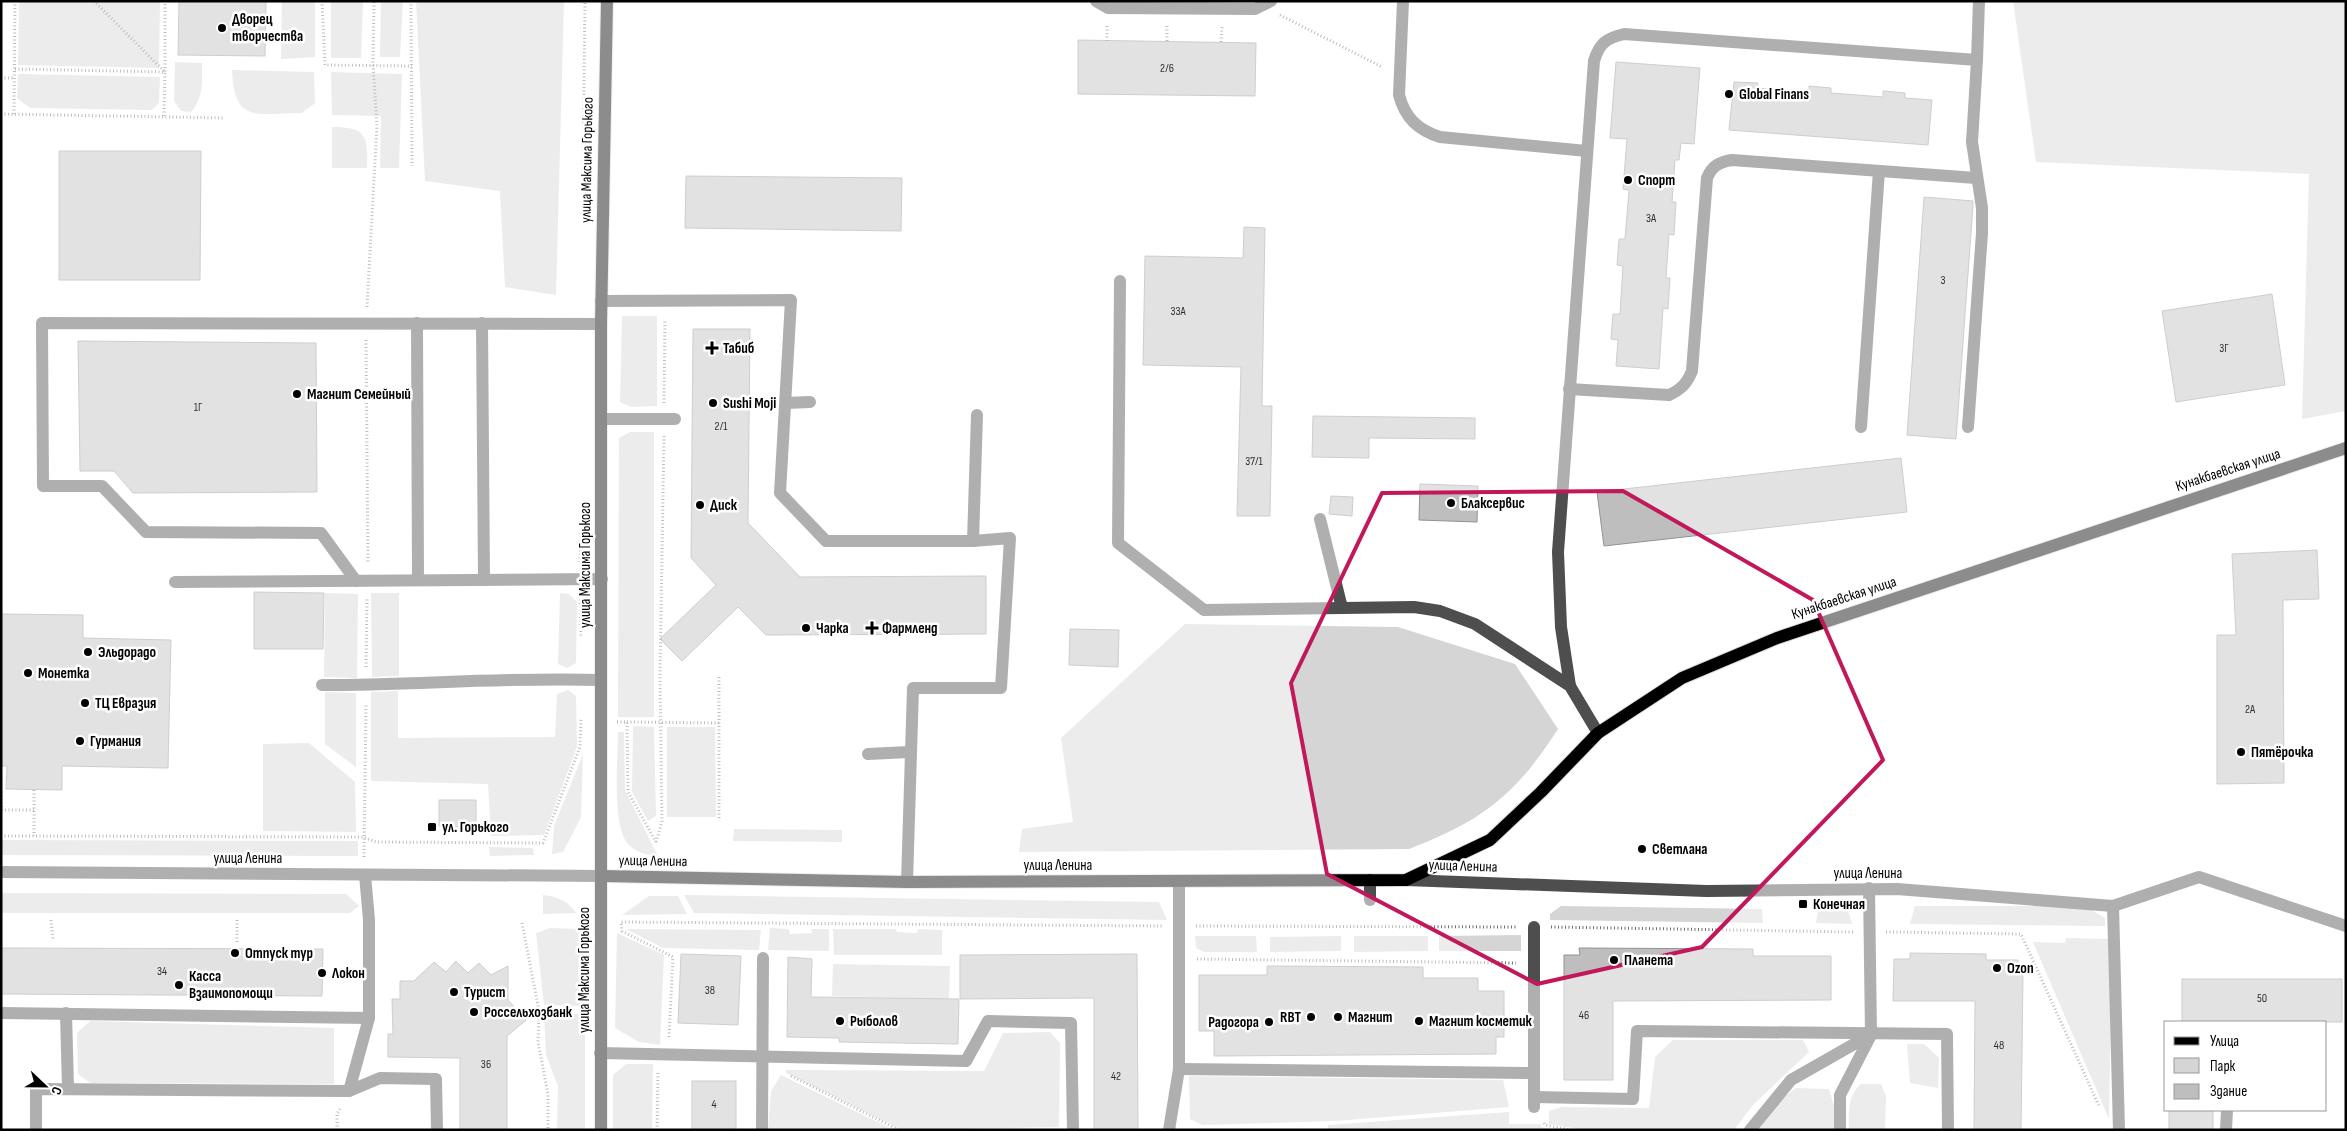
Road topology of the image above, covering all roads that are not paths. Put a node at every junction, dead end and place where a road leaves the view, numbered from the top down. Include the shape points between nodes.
1 (607, 1) edge
2 (1096, 1) edge
3 (1403, 1) edge
4 (1979, 1) edge
5 (1267, 4) edge
6 (1977, 60) junction
7 (1587, 151) junction
8 (1879, 171) junction
9 (1976, 178) junction
10 (1120, 281) dead end
11 (602, 301) junction
12 (417, 322) junction
13 (482, 323) junction
14 (601, 324) junction
15 (1569, 389) junction
16 (810, 402) dead end
17 (786, 403) junction
18 (978, 414) dead end
19 (602, 419) junction
20 (669, 419) road end
21 (1860, 427) dead end
22 (1968, 427) dead end
23 (2346, 448) edge
24 (1320, 519) dead end
25 (973, 541) junction
26 (602, 579) junction
27 (418, 580) junction
28 (484, 580) junction
29 (362, 581) junction
30 (175, 582) dead end
31 (1342, 608) junction
32 (600, 680) junction
33 (322, 685) dead end
34 (1570, 686) junction
35 (1598, 732) junction
36 (909, 752) junction
37 (868, 754) dead end
38 (1, 872) edge
39 (365, 875) junction
40 (602, 876) junction
41 (1370, 880) junction
42 (1406, 880) junction
43 (1178, 881) junction
44 (907, 882) junction
45 (1869, 888) junction
46 (1370, 900) dead end
47 (2113, 906) junction
48 (2346, 926) edge
49 (1534, 927) road end
50 (763, 958) dead end
51 (1, 1013) edge
52 (66, 1013) junction
53 (369, 1018) junction
54 (1870, 1035) junction
55 (600, 1053) junction
56 (762, 1058) junction
57 (1179, 1069) junction
58 (1534, 1073) junction
59 (68, 1088) junction
60 (349, 1091) junction
61 (2227, 1111) edge
62 (36, 1130) edge
63 (437, 1130) edge
64 (601, 1130) edge
65 (762, 1130) edge
66 (1073, 1130) edge
67 (1169, 1130) edge
68 (1750, 1130) edge
69 (1840, 1130) edge
70 (1948, 1130) edge
71 (2119, 1130) edge
72 (2226, 1130) edge

1 - 11 main road, улица Максима Горького
2 - 5 street via 1108,8 1255,10
3 - 7 street via 1399,94 1410,119 1429,134 1440,137
4 - 6 street
6 - 7 street via 1634,35 1612,37 1598,49 1594,62
6 - 9 street via 1972,127
7 - 15 street
8 - 9 street
8 - 15 street via 1732,160 1714,166 1707,178 1692,371 1688,381 1670,395
8 - 21 street
9 - 22 street via 1982,208 1982,232
10 - 31 street via 1118,543 1204,610
11 - 14 main road, улица Максима Горького
11 - 17 street via 791,300
12 - 13 street
12 - 27 street
12 - 29 street via 42,322 43,486 102,486 146,532 321,534
13 - 14 street
13 - 28 street
14 - 19 main road, улица Максима Горького
15 - 34 street via 1558,576 1561,627
16 - 17 street
17 - 25 street via 780,493 826,541
18 - 25 street
19 - 20 street
19 - 26 main road, улица Максима Горького
23 - 35 main road, Кунакбаевская улица via 1777,638 1682,678
24 - 31 street
25 - 36 street via 1010,538 1001,688 912,688
26 - 28 street
26 - 32 main road, улица Максима Горького
27 - 28 street
27 - 29 street
29 - 30 street
31 - 34 street via 1414,607 1458,616 1491,633
32 - 33 street
32 - 40 main road, улица Максима Горького
34 - 35 street
35 - 42 main road, Кунакбаевская улица via 1490,840
36 - 37 street
36 - 44 street
38 - 39 street, улица Ленина
39 - 40 street, улица Ленина
39 - 53 street via 369,920
40 - 44 main road, улица Ленина
40 - 55 main road, улица Максима Горького
41 - 42 main road, улица Ленина
41 - 43 main road, улица Ленина
41 - 46 street
42 - 45 street, улица Ленина via 1706,891
43 - 44 main road, улица Ленина
43 - 57 street
45 - 47 street, улица Ленина
45 - 54 street
47 - 48 street via 2199,877
47 - 71 street
49 - 58 street
50 - 56 street
51 - 52 street
52 - 53 street
52 - 59 street
53 - 60 street
54 - 58 street via 1636,1031 1633,1100 1534,1102
54 - 68 street via 1791,1080
54 - 69 street via 1840,1094
54 - 70 street via 1947,1034
55 - 56 street
55 - 64 main road, улица Максима Горького
56 - 65 street
56 - 66 street via 966,1061 988,1022 1071,1023
57 - 58 street
57 - 67 street
59 - 60 street
59 - 62 street via 36,1089
60 - 63 street via 380,1078 436,1079
61 - 72 street

